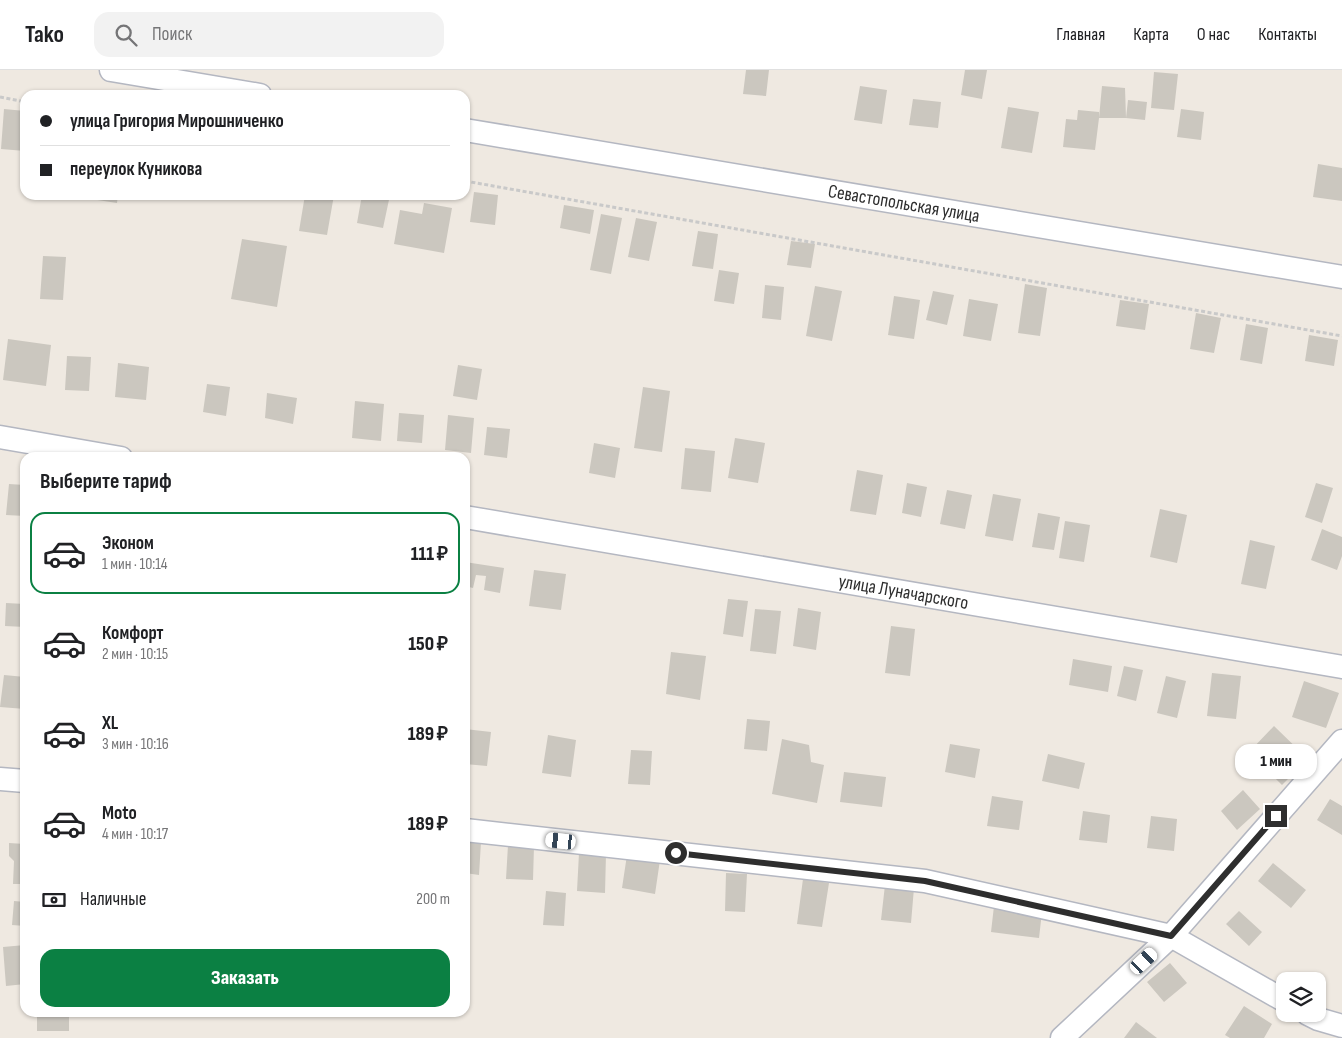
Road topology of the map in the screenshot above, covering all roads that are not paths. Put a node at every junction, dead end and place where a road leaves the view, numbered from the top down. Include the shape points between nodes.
1 (111, 70) edge
2 (230, 90) edge
3 (470, 131) edge
4 (1342, 277) edge
5 (0, 437) edge
6 (86, 452) edge
7 (470, 518) edge
8 (1342, 667) edge
9 (1342, 741) edge
10 (0, 779) edge
11 (20, 781) edge
12 (470, 831) edge
13 (1171, 936) junction
14 (1276, 996) edge
15 (1326, 1021) edge
16 (1342, 1026) edge
17 (1062, 1038) edge

1 - 2 street
3 - 4 street, Севастопольская улица
5 - 6 street
7 - 8 street, улица Луначарского
9 - 13 street
10 - 11 street
12 - 13 street via 925,881
13 - 14 street
13 - 17 street
15 - 16 street

